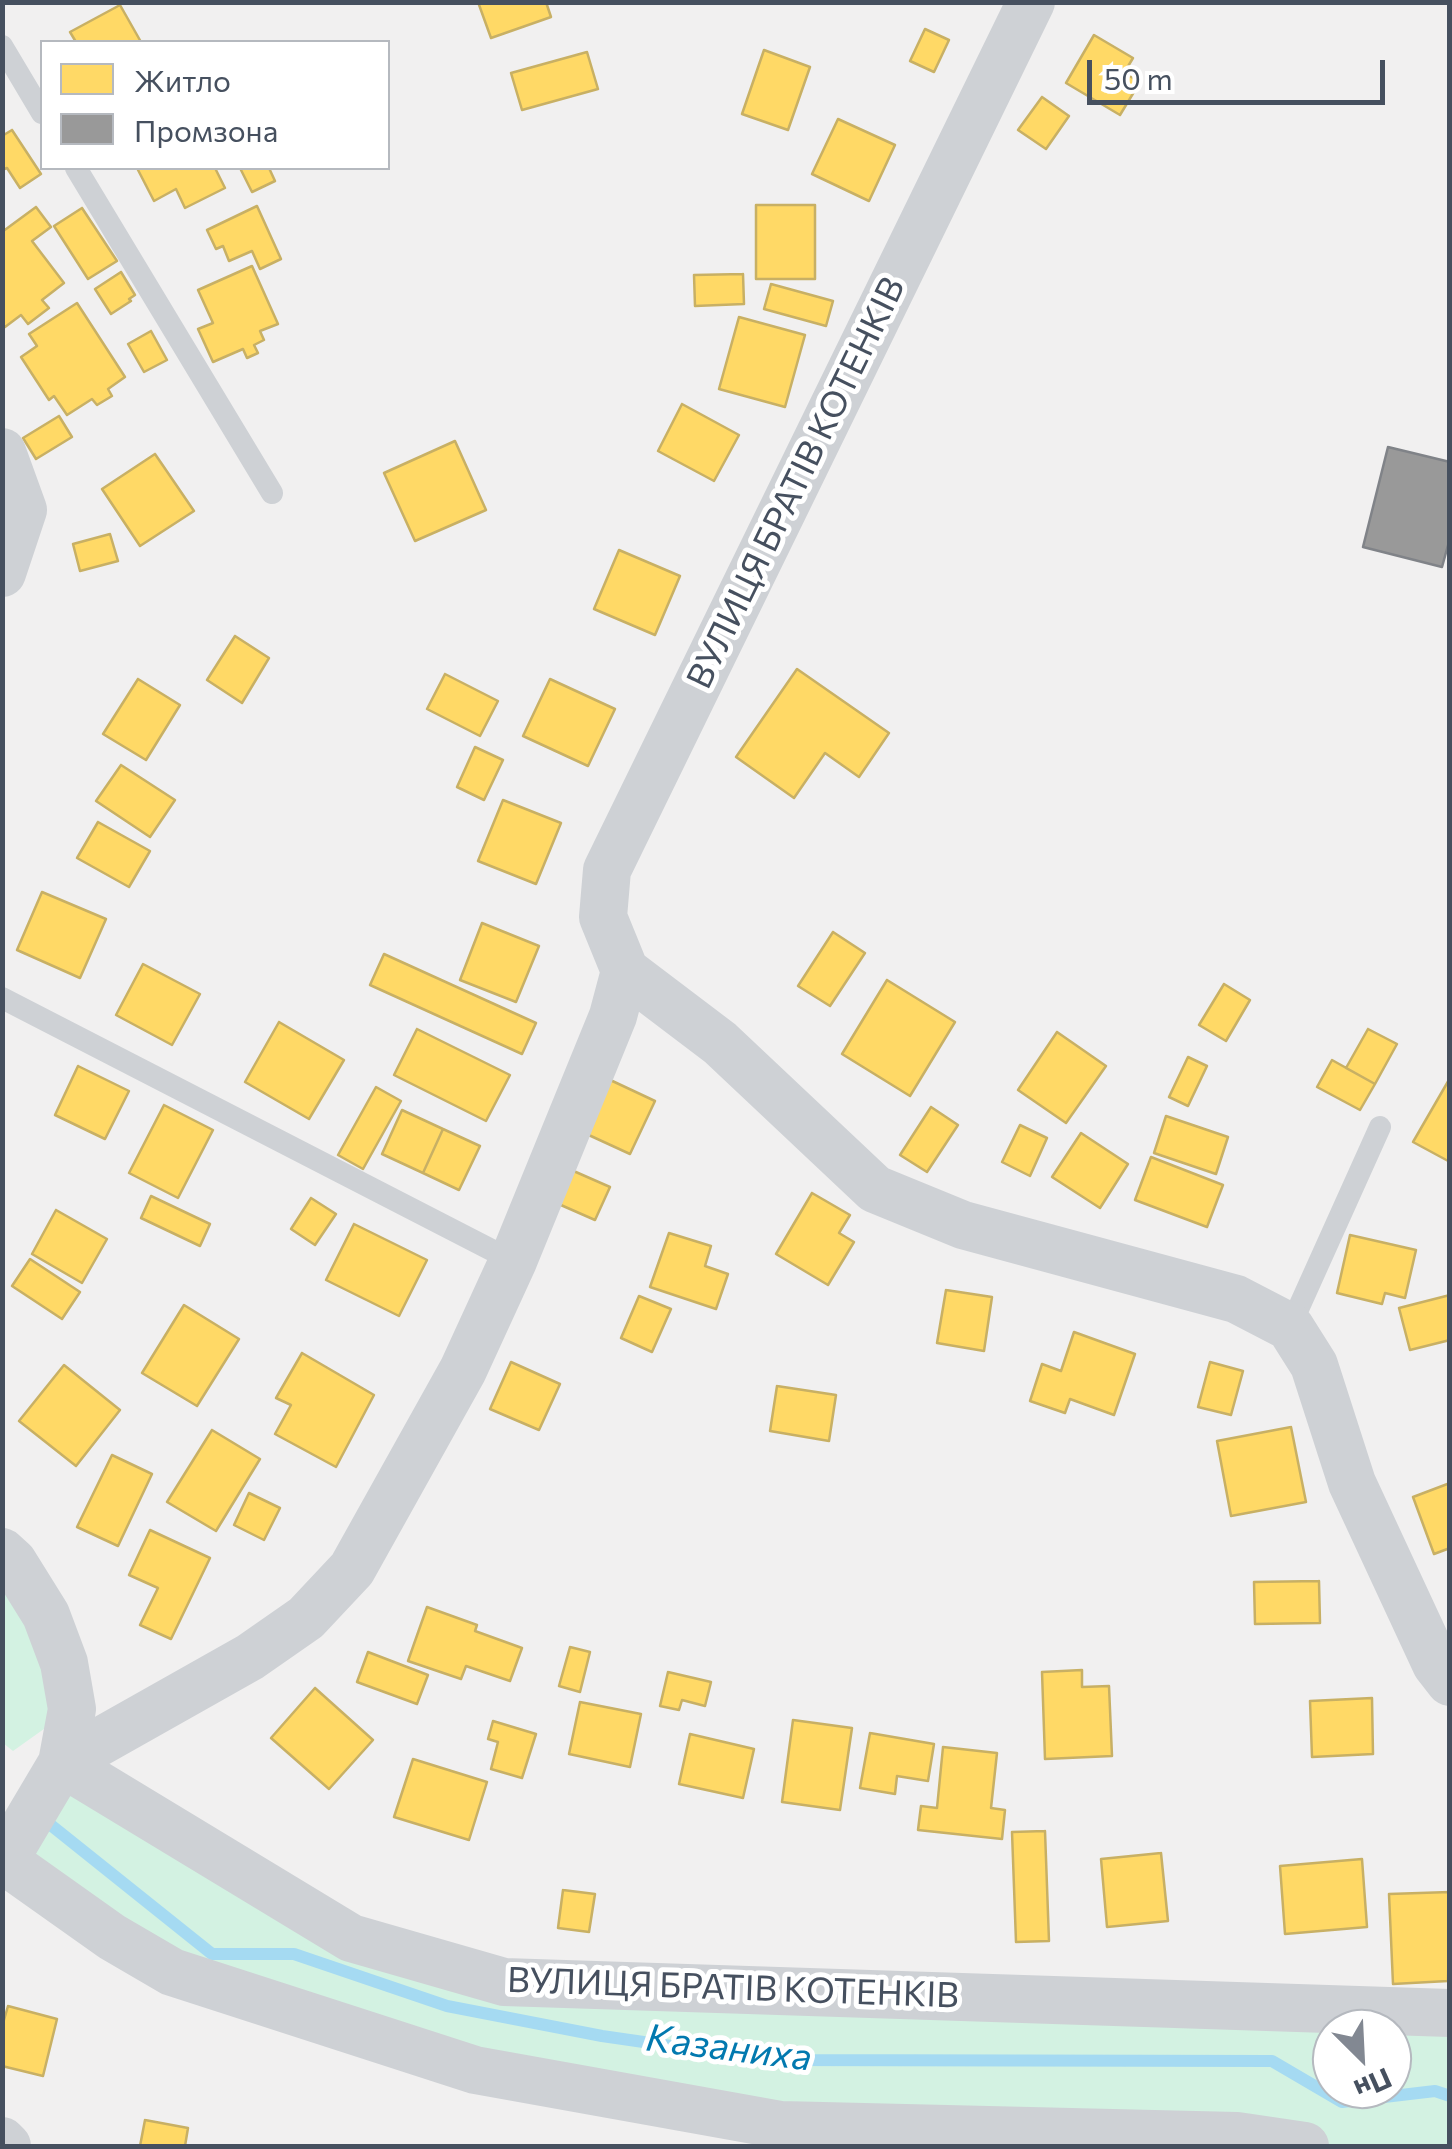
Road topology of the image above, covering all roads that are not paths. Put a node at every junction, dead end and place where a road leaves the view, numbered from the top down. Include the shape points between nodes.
1 (1031, 2) edge
2 (2, 46) edge
3 (40, 109) edge
4 (77, 170) edge
5 (2, 452) edge
6 (272, 492) dead end
7 (2, 573) edge
8 (625, 971) junction
9 (2, 998) edge
10 (1380, 1127) dead end
11 (513, 1262) junction
12 (1290, 1328) junction
13 (2, 1552) edge
14 (1450, 1682) edge
15 (62, 1763) junction
16 (4, 1863) edge
17 (1450, 2013) edge
18 (1305, 2146) edge

1 - 8 street, ВУЛИЦЯ БРАТІВ КОТЕНКІВ via 608,870 604,917
2 - 3 lane
4 - 6 lane
5 - 7 street via 22,510
8 - 11 street
8 - 12 street via 720,1042 875,1190 963,1225 1236,1299
9 - 11 lane
10 - 12 lane
11 - 15 street via 463,1370 352,1569 306,1618 250,1657
12 - 14 street via 1314,1364 1352,1483
13 - 15 street via 46,1615 64,1663 72,1709
15 - 16 street
15 - 17 street, ВУЛИЦЯ БРАТІВ КОТЕНКІВ via 351,1938 504,1982
16 - 18 street via 172,1972 475,2070 781,2125 1238,2136

